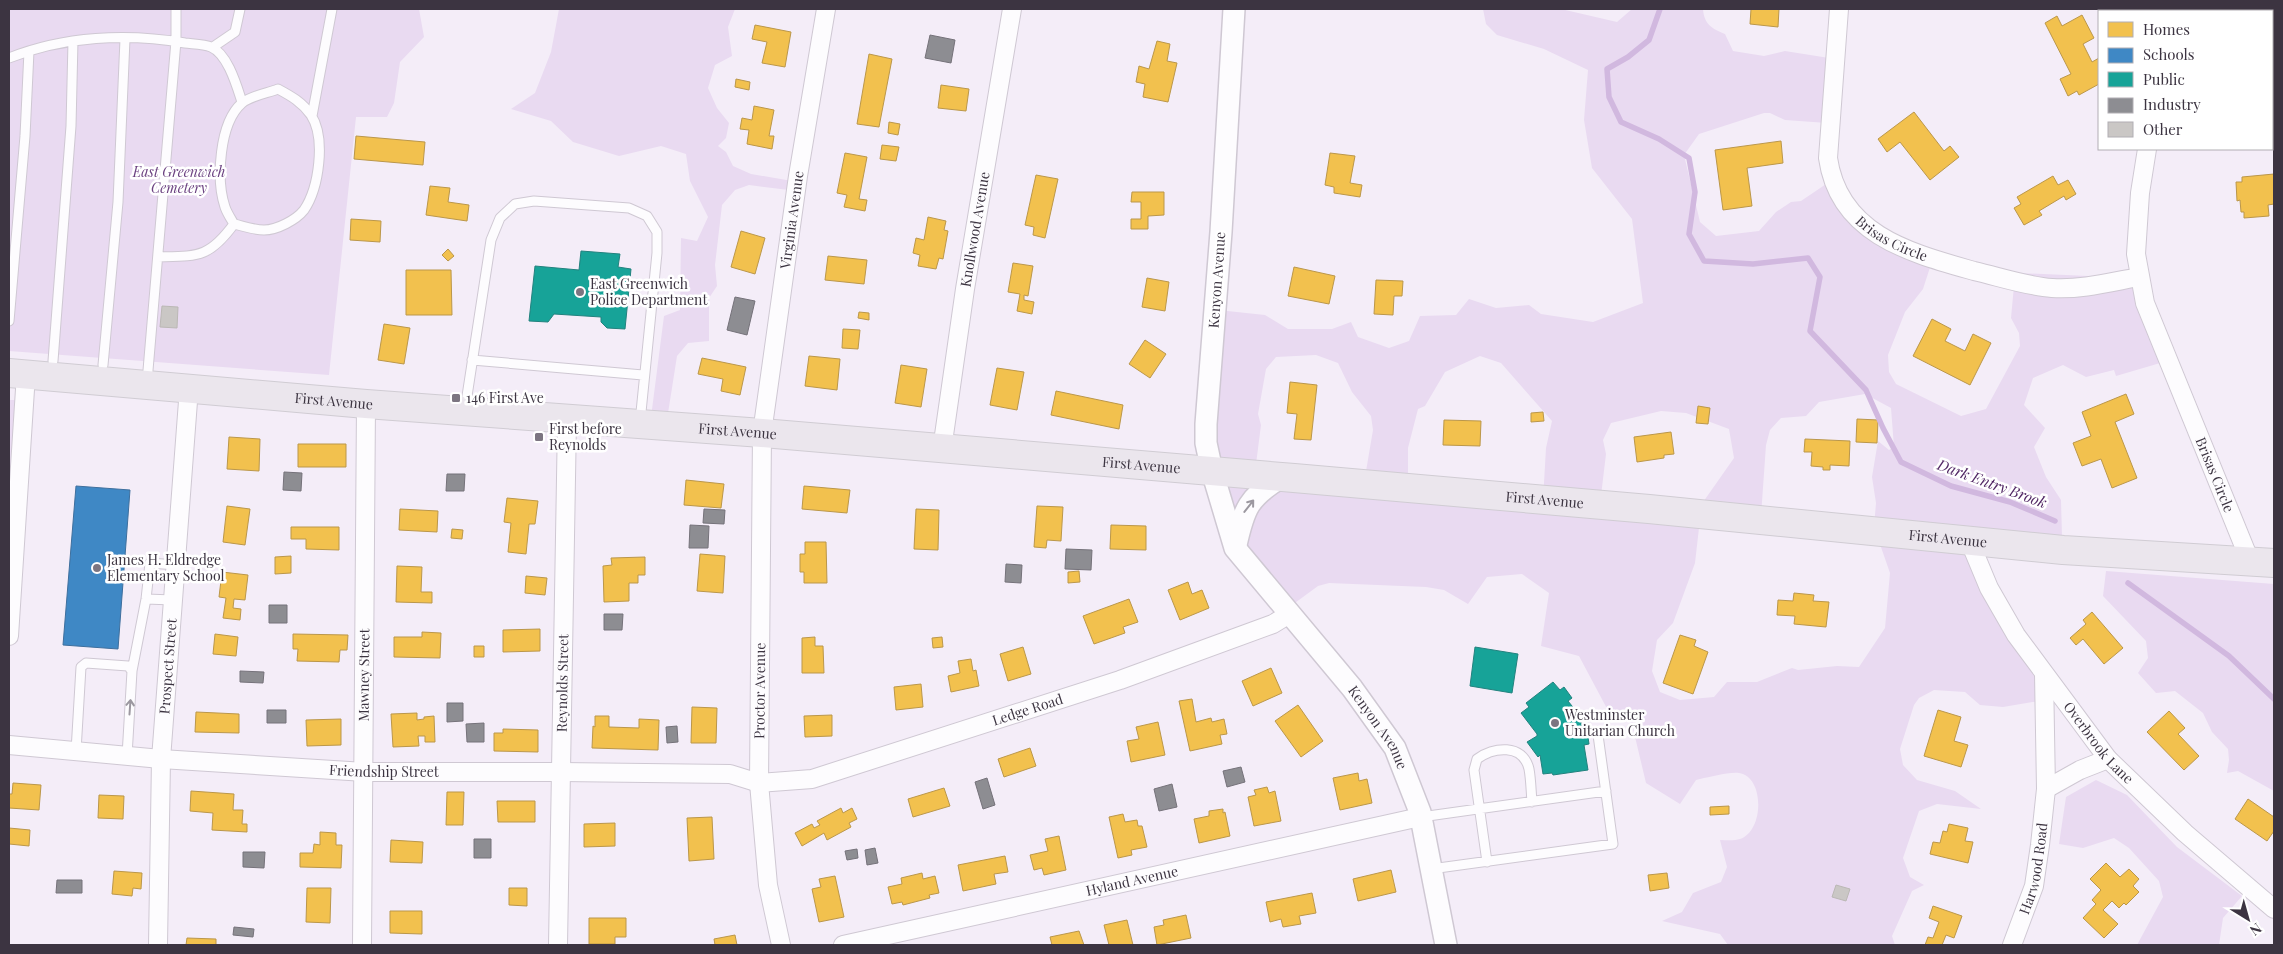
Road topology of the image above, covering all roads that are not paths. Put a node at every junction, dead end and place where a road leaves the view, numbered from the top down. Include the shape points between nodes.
1 (176, 9) edge
2 (240, 9) edge
3 (332, 9) edge
4 (826, 9) edge
5 (1012, 9) edge
6 (1234, 9) edge
7 (1839, 9) edge
8 (125, 39) junction
9 (176, 41) junction
10 (73, 42) junction
11 (212, 47) junction
12 (29, 50) junction
13 (9, 58) edge
14 (242, 102) junction
15 (312, 116) junction
16 (2147, 150) edge
17 (234, 224) junction
18 (158, 257) junction
19 (2139, 277) junction
20 (9, 321) edge
21 (472, 360) junction
22 (53, 361) dead end
23 (103, 365) dead end
24 (17, 373) edge
25 (644, 375) junction
26 (147, 385) junction
27 (189, 388) junction
28 (366, 404) junction
29 (464, 412) junction
30 (567, 420) junction
31 (639, 425) junction
32 (762, 433) junction
33 (942, 449) junction
34 (1212, 471) junction
35 (1282, 477) junction
36 (1969, 540) junction
37 (1235, 548) junction
38 (2262, 562) edge
39 (176, 566) junction
40 (146, 599) junction
41 (173, 600) junction
42 (1291, 613) junction
43 (9, 636) edge
44 (132, 671) junction
45 (2044, 674) junction
46 (1598, 735) dead end
47 (9, 745) edge
48 (76, 751) junction
49 (127, 756) junction
50 (161, 759) junction
51 (2108, 759) junction
52 (365, 772) junction
53 (561, 772) junction
54 (759, 783) junction
55 (2046, 789) junction
56 (1606, 792) junction
57 (1532, 802) junction
58 (1480, 809) junction
59 (1420, 817) junction
60 (1488, 862) junction
61 (1430, 869) junction
62 (2274, 908) edge
63 (158, 945) edge
64 (362, 945) edge
65 (558, 945) edge
66 (781, 945) edge
67 (843, 945) edge
68 (1446, 945) edge
69 (2012, 945) edge

1 - 9 lane
2 - 11 lane via 235,32
3 - 15 lane
4 - 32 street, Virginia Avenue via 798,176
5 - 33 street, Knollwood Avenue
6 - 34 street, Kenyon Avenue via 1206,424
7 - 19 street, Brisas Circle via 1828,158 1838,192 1849,210 1862,222 1878,236 1919,256 2026,284 2070,288
8 - 9 lane
8 - 10 lane
8 - 23 lane via 118,202
9 - 11 lane
9 - 18 lane
10 - 12 lane
10 - 22 lane via 71,126
11 - 14 lane via 226,62
12 - 13 lane
12 - 20 lane via 26,136
14 - 15 lane via 278,90 297,99
14 - 17 lane via 230,118 222,144 221,188 225,208
15 - 17 lane via 320,147 316,182 303,210 286,224 264,230
16 - 19 street, Brisas Circle via 2137,232
17 - 18 lane via 208,252
18 - 26 lane
19 - 38 street, Brisas Circle via 2152,321
21 - 25 lane
21 - 25 lane via 491,240 500,218 515,204 534,202 628,208 647,216 657,232
21 - 29 lane
24 - 26 main road, First Avenue
24 - 43 street
25 - 31 lane
26 - 27 main road, First Avenue
27 - 28 main road, First Avenue
27 - 39 street, Prospect Street
28 - 29 main road, First Avenue
28 - 52 street, Mawney Street
29 - 30 main road, First Avenue
30 - 31 main road, First Avenue
30 - 53 street, Reynolds Street
31 - 32 main road, First Avenue
32 - 33 main road, First Avenue
32 - 54 street, Proctor Avenue
33 - 34 main road, First Avenue
34 - 35 main road, First Avenue
34 - 37 street, Kenyon Avenue
35 - 36 main road, First Avenue
37 -> 35 street via 1243,512 1263,488
36 - 38 main road, First Avenue via 2063,550
36 - 45 street, Overbrook Lane via 1989,588 2016,635
37 - 42 street, Kenyon Avenue
39 - 40 lane via 150,563
39 - 41 street, Prospect Street
40 - 41 lane
40 - 44 lane
41 - 50 street, Prospect Street
42 - 54 street, Ledge Road via 1273,624 1120,680 988,723 812,779
42 - 59 street, Kenyon Avenue via 1352,688 1395,748
44 - 48 lane via 128,666 86,663 81,667
49 -> 44 lane
45 - 51 street, Overbrook Lane
45 - 55 street, Harwood Road
46 - 56 lane
47 - 48 street, Friendship Street
48 - 49 street, Friendship Street
49 - 50 street, Friendship Street
50 - 52 street, Friendship Street
50 - 63 street, Prospect Street
51 - 55 street
51 - 62 street, Overbrook Lane via 2185,833
52 - 53 street, Friendship Street
52 - 64 street, Mawney Street
53 - 54 street, Friendship Street via 730,774
53 - 65 street, Reynolds Street
54 - 66 street, Proctor Avenue via 768,885
55 - 69 street, Harwood Road via 2034,886
56 - 57 lane
56 - 60 lane via 1613,844
57 - 58 lane
57 - 58 lane via 1526,762 1518,753 1503,749 1487,751 1477,759 1474,770
58 - 59 lane
58 - 60 lane
59 - 61 street, Kenyon Avenue
59 - 67 street, Hyland Avenue
60 - 61 lane
61 - 68 street, Kenyon Avenue

